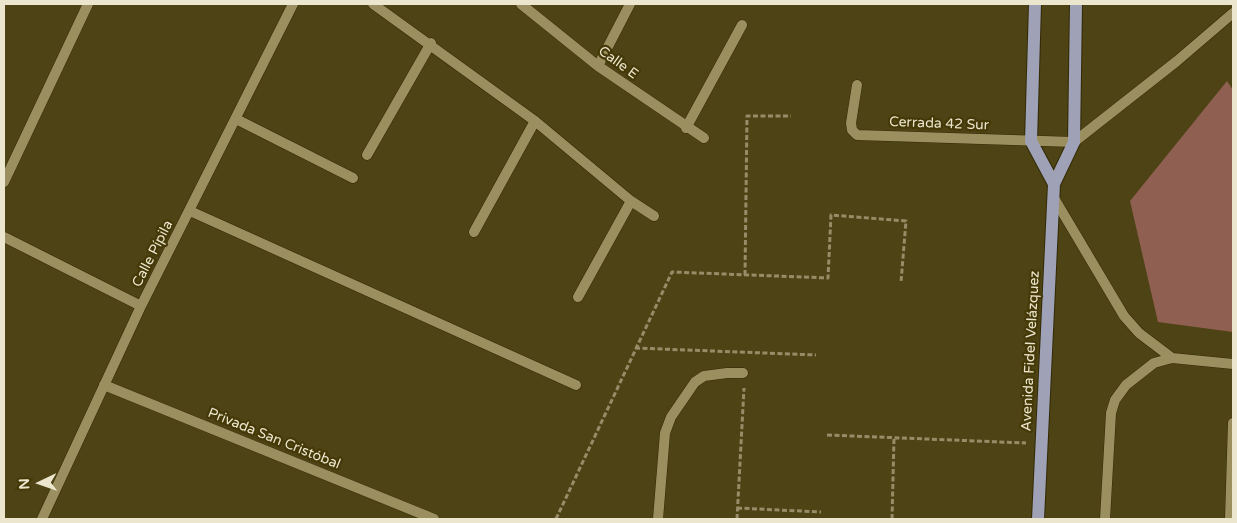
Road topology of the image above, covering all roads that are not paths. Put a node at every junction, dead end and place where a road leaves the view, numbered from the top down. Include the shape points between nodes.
1 (88, 4) edge
2 (292, 4) edge
3 (373, 4) edge
4 (521, 4) edge
5 (630, 4) edge
6 (1035, 4) edge
7 (1076, 4) edge
8 (1233, 13) edge
9 (742, 24) dead end
10 (431, 44) junction
11 (598, 66) junction
12 (858, 85) dead end
13 (236, 119) junction
14 (534, 121) junction
15 (686, 128) junction
16 (704, 138) dead end
17 (1031, 141) junction
18 (1074, 142) junction
19 (367, 155) dead end
20 (353, 178) dead end
21 (4, 182) edge
22 (1054, 184) junction
23 (1054, 198) junction
24 (631, 201) junction
25 (190, 211) junction
26 (654, 216) dead end
27 (474, 232) dead end
28 (4, 237) edge
29 (578, 297) dead end
30 (141, 306) junction
31 (1172, 358) junction
32 (1233, 364) edge
33 (743, 373) road end
34 (104, 385) junction
35 (576, 385) dead end
36 (1233, 423) edge
37 (42, 519) edge
38 (434, 519) edge
39 (658, 519) edge
40 (1038, 519) edge
41 (1105, 519) edge
42 (1230, 519) edge

1 - 21 street
2 - 13 street, Calle Pípila
3 - 10 street
4 - 11 street, Calle E
5 - 11 street
6 - 17 main road, Avenida Fidel Velázquez
7 - 18 main road, Avenida Fidel Velázquez
8 - 18 street
9 - 15 street
10 - 14 street
10 - 19 street
11 - 15 street, Calle E
12 - 17 street, Cerrada 42 Sur via 851,123 857,135
13 - 20 street
13 - 25 street, Calle Pípila
14 - 24 street
14 - 27 street
15 - 16 street, Calle E
17 - 18 street, Cerrada 42 Sur
17 - 22 main road, Avenida Fidel Velázquez
18 - 22 main road, Avenida Fidel Velázquez
22 - 23 main road, Avenida Fidel Velázquez
23 - 31 street via 1124,316 1139,333
23 - 40 main road, Avenida Fidel Velázquez
24 - 26 street
24 - 29 street
25 - 30 street, Calle Pípila
25 - 35 street
28 - 30 street
30 - 34 street, Calle Pípila
31 - 32 street
31 - 41 street via 1154,363 1138,374 1115,400 1110,413
33 - 39 street via 704,376 695,382 668,424
34 - 37 street, Calle Pípila
34 - 38 street, Privada San Cristóbal
36 - 42 street

